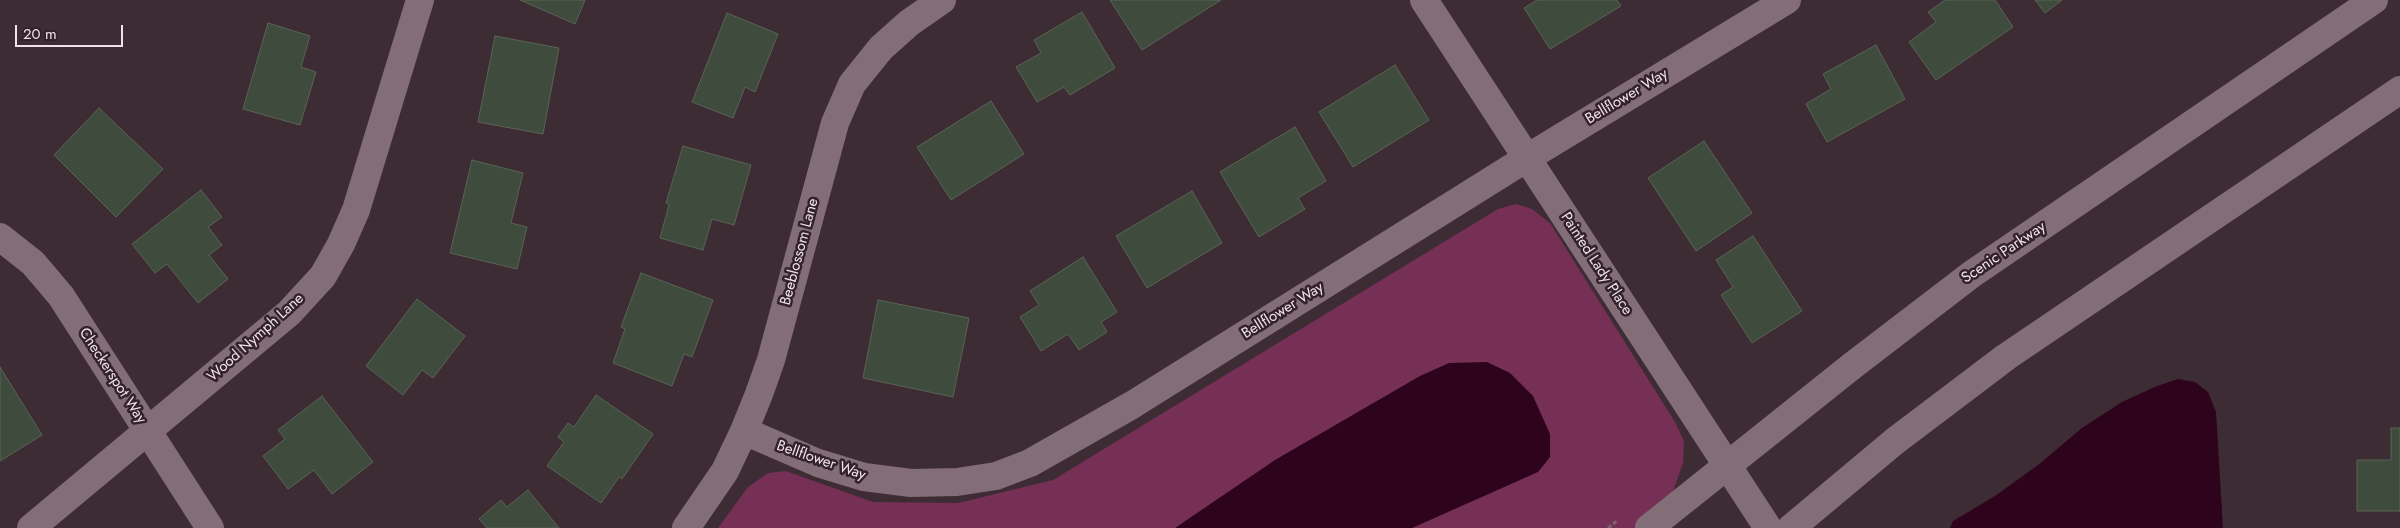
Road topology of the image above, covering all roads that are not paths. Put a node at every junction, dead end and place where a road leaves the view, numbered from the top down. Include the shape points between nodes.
1 (420, 0) edge
2 (942, 0) edge
3 (1424, 0) edge
4 (1787, 0) edge
5 (2374, 0) edge
6 (2400, 90) edge
7 (1527, 158) junction
8 (0, 237) edge
9 (744, 431) junction
10 (148, 432) junction
11 (1727, 466) junction
12 (31, 528) edge
13 (210, 528) edge
14 (686, 528) edge
15 (1649, 528) edge
16 (1768, 528) edge
17 (1791, 528) edge

1 - 10 street, Wood Nymph Lane via 356,210 323,276 289,313
2 - 9 street, Beeblossom Lane via 881,48 852,84 835,123 771,360
3 - 7 street, Painted Lady Place
4 - 7 street, Bellflower Way
5 - 11 street, Scenic Parkway via 1972,274
6 - 17 street via 2006,357 1895,441
7 - 9 street, Bellflower Way via 1132,405 1030,463 996,476 957,482 911,483 864,478 818,463
7 - 11 street, Painted Lady Place
8 - 10 street, Checkerspot Way via 33,263 61,296
9 - 14 street, Beeblossom Lane via 724,471
10 - 12 street, Wood Nymph Lane
10 - 13 street, Checkerspot Way
11 - 15 street, Scenic Parkway
11 - 16 street, Painted Lady Place

